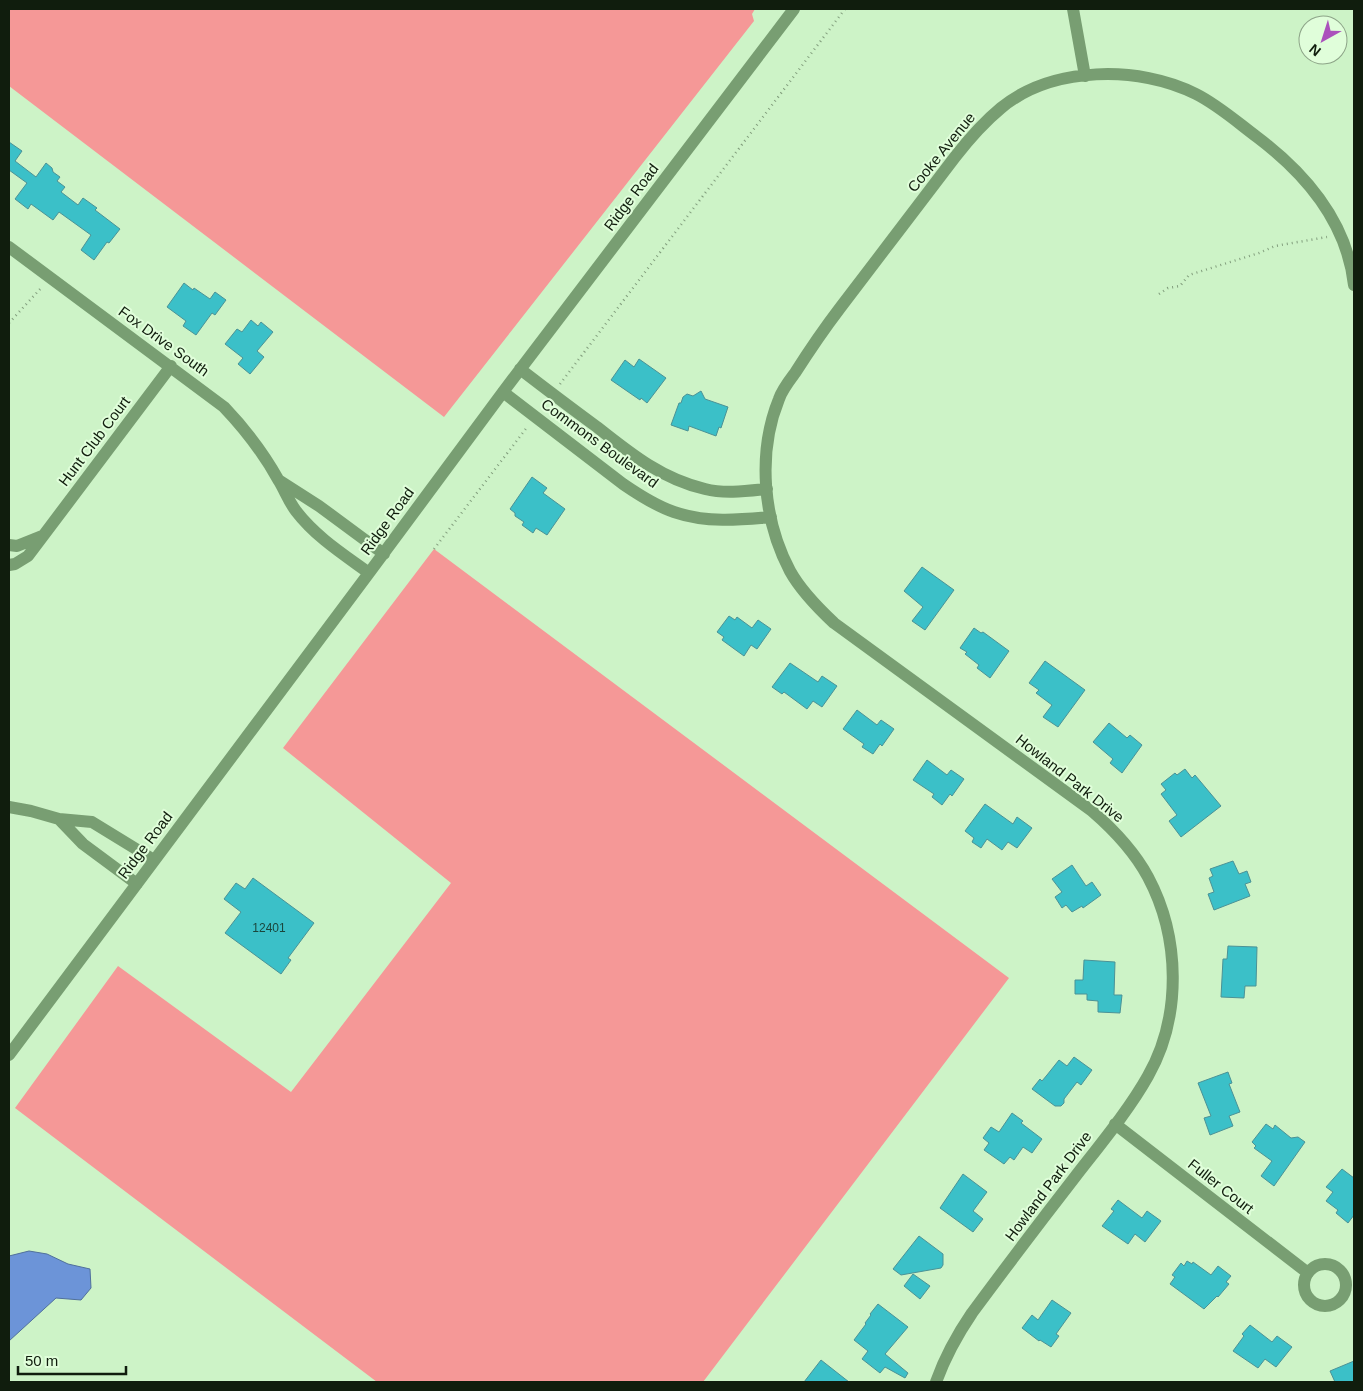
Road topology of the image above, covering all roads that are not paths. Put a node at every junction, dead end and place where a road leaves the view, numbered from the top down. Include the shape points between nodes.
1 (794, 9) edge
2 (1073, 9) edge
3 (1085, 76) junction
4 (9, 247) edge
5 (1354, 285) edge
6 (171, 366) junction
7 (520, 370) junction
8 (502, 392) junction
9 (280, 481) junction
10 (766, 489) junction
11 (771, 517) junction
12 (42, 536) junction
13 (9, 545) edge
14 (384, 554) junction
15 (9, 565) edge
16 (369, 573) junction
17 (9, 807) edge
18 (59, 820) junction
19 (154, 860) junction
20 (137, 884) junction
21 (9, 1055) edge
22 (1115, 1124) junction
23 (1308, 1273) dead end
24 (936, 1382) edge

1 - 7 street, Ridge Road
2 - 3 street
3 - 5 street, Cooke Avenue via 1106,73 1142,76 1195,93 1278,153 1317,194 1329,212 1347,254
3 - 10 street, Cooke Avenue via 1060,79 1034,88 1003,106 955,157 818,336 779,397 766,453
4 - 6 street, Fox Drive South
6 - 9 street, Fox Drive South via 213,398 240,424
6 - 12 street, Hunt Club Court
7 - 8 street, Ridge Road
7 - 10 street, Commons Boulevard via 659,472 708,490
8 - 11 street, Commons Boulevard via 623,484 674,512 727,520
8 - 14 street, Ridge Road
9 - 14 street, Fox Drive South
9 - 16 street, Fox Drive South via 295,510 316,534
10 - 11 street, Howland Park Drive
11 - 22 street, Howland Park Drive via 790,571 818,607 852,637 1092,811 1120,837 1147,876 1169,937 1172,972 1169,1020 1148,1076
12 - 13 street via 17,546
12 - 15 street, Hunt Club Court via 28,556
14 - 16 street, Ridge Road
16 - 19 street, Ridge Road
17 - 18 street
18 - 19 street via 92,822
18 - 20 street via 83,844
19 - 20 street, Ridge Road
20 - 21 street, Ridge Road
22 - 23 street, Fuller Court
22 - 24 street, Howland Park Drive via 972,1313 954,1341

